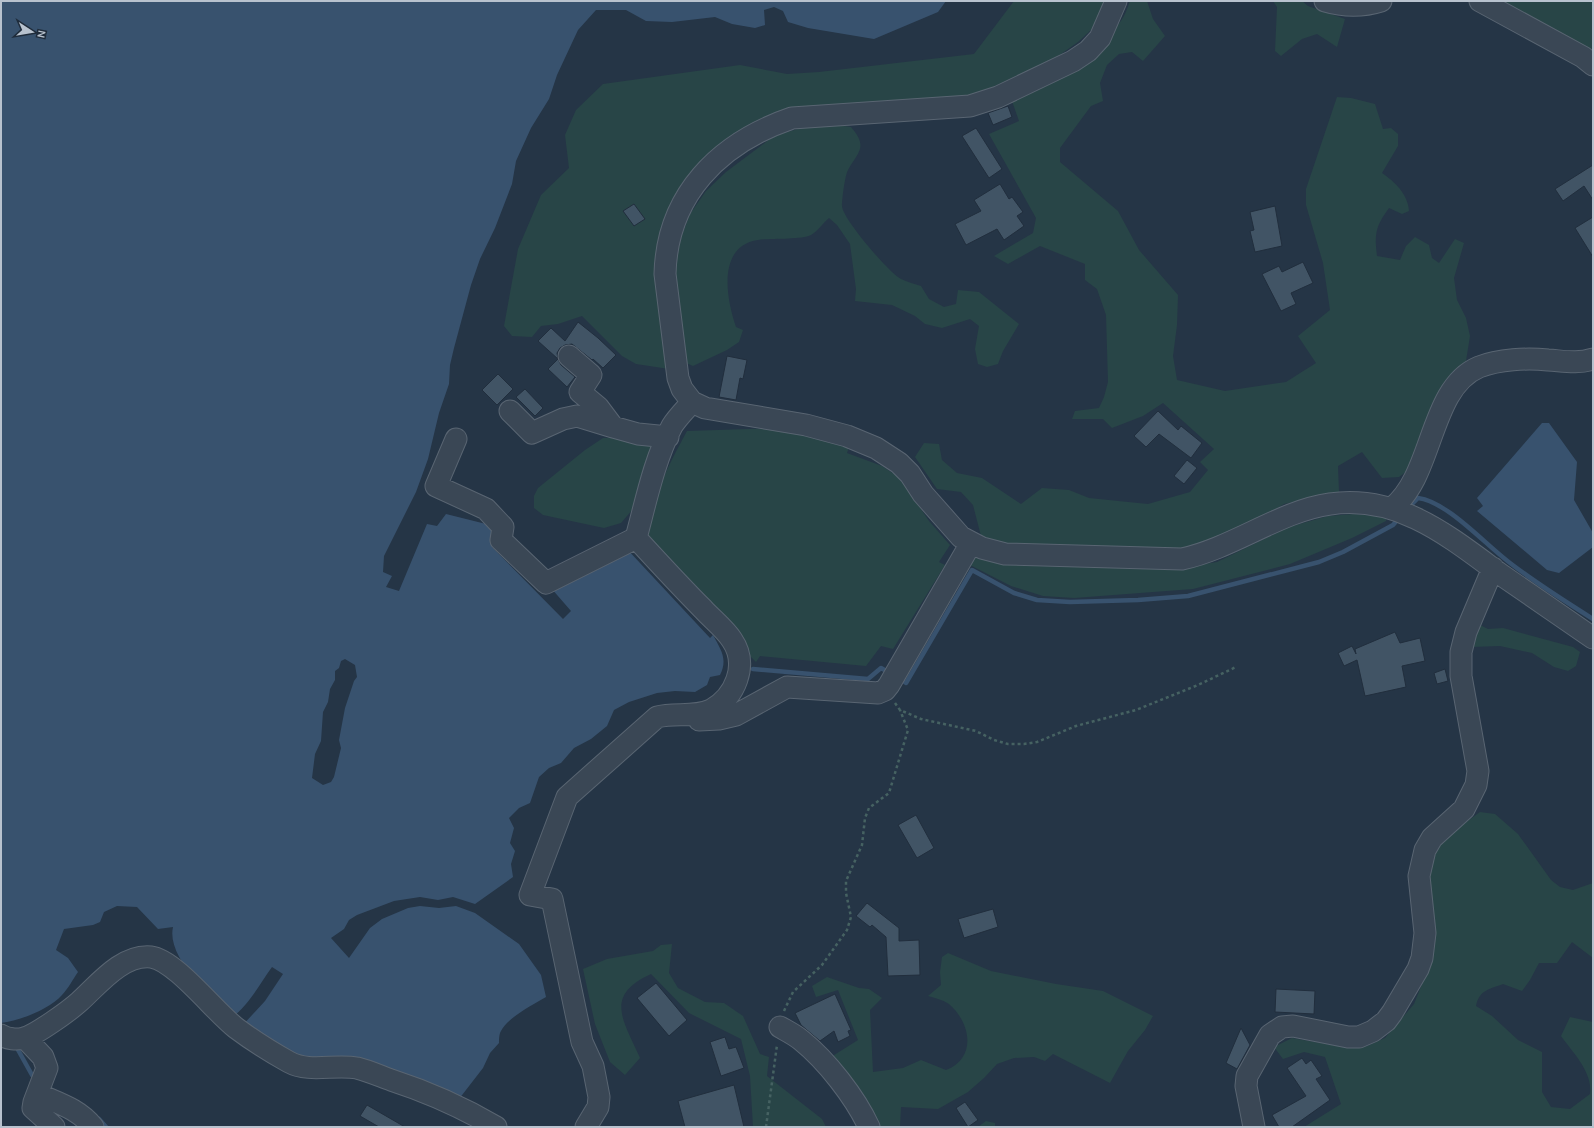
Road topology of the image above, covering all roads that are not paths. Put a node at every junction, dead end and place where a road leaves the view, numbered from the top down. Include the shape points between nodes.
1 (1116, 1) edge
2 (1325, 1) edge
3 (1381, 1) edge
4 (1480, 1) edge
5 (1593, 65) edge
6 (569, 356) dead end
7 (1593, 360) edge
8 (692, 402) junction
9 (510, 411) dead end
10 (613, 428) junction
11 (668, 437) junction
12 (456, 439) dead end
13 (1400, 511) junction
14 (636, 538) junction
15 (971, 543) junction
16 (1492, 568) junction
17 (1593, 638) edge
18 (684, 715) junction
19 (780, 1027) road end
20 (1, 1035) edge
21 (25, 1038) junction
22 (38, 1094) junction
23 (54, 1127) edge
24 (93, 1127) edge
25 (496, 1127) edge
26 (586, 1127) edge
27 (869, 1127) edge
28 (1254, 1127) edge

1 - 8 street via 1100,38 1088,51 1073,62 998,97 970,106 792,118 748,137 719,158 697,179 680,205 668,241 666,259 666,282 678,378 682,389
2 - 3 street via 1357,6
4 - 5 street via 1583,57
6 - 10 street via 591,375 580,392 598,407
7 - 13 street via 1581,363 1527,359 1497,362 1478,367 1465,376 1448,395
8 - 11 street via 673,425
8 - 15 street via 724,412 806,425 847,436 876,448 899,463 910,474 942,517 961,537
9 - 10 street via 532,433 563,419 577,416
10 - 11 street
11 - 14 street via 650,486
12 - 14 street via 436,486 486,509 503,526 501,540 546,583
13 - 15 street via 1360,503 1330,504 1278,521 1203,555 1182,559 1005,554
13 - 16 street via 1459,542
14 - 18 street via 733,641 739,658 737,679 727,699 709,711
15 - 18 street via 891,681 878,693 787,687 730,716 702,720
16 - 17 street
16 - 28 street via 1466,632 1461,652 1461,676 1478,771 1476,785 1464,809 1432,838 1425,850 1419,876 1425,943 1418,968 1392,1013 1373,1031 1359,1037 1348,1037 1293,1026 1282,1027 1270,1036 1246,1081
18 - 26 street via 666,714 657,717 567,797 530,895 552,899 582,1042 593,1066 599,1097 598,1107
19 - 27 street via 801,1040 834,1074 863,1114
20 - 21 street via 5,1038
21 - 22 street via 43,1057 47,1068
21 - 25 street via 74,1006 108,973 137,958 151,957 164,961 236,1028 301,1068 357,1068 433,1094
22 - 23 street via 33,1108
22 - 24 street via 80,1114

